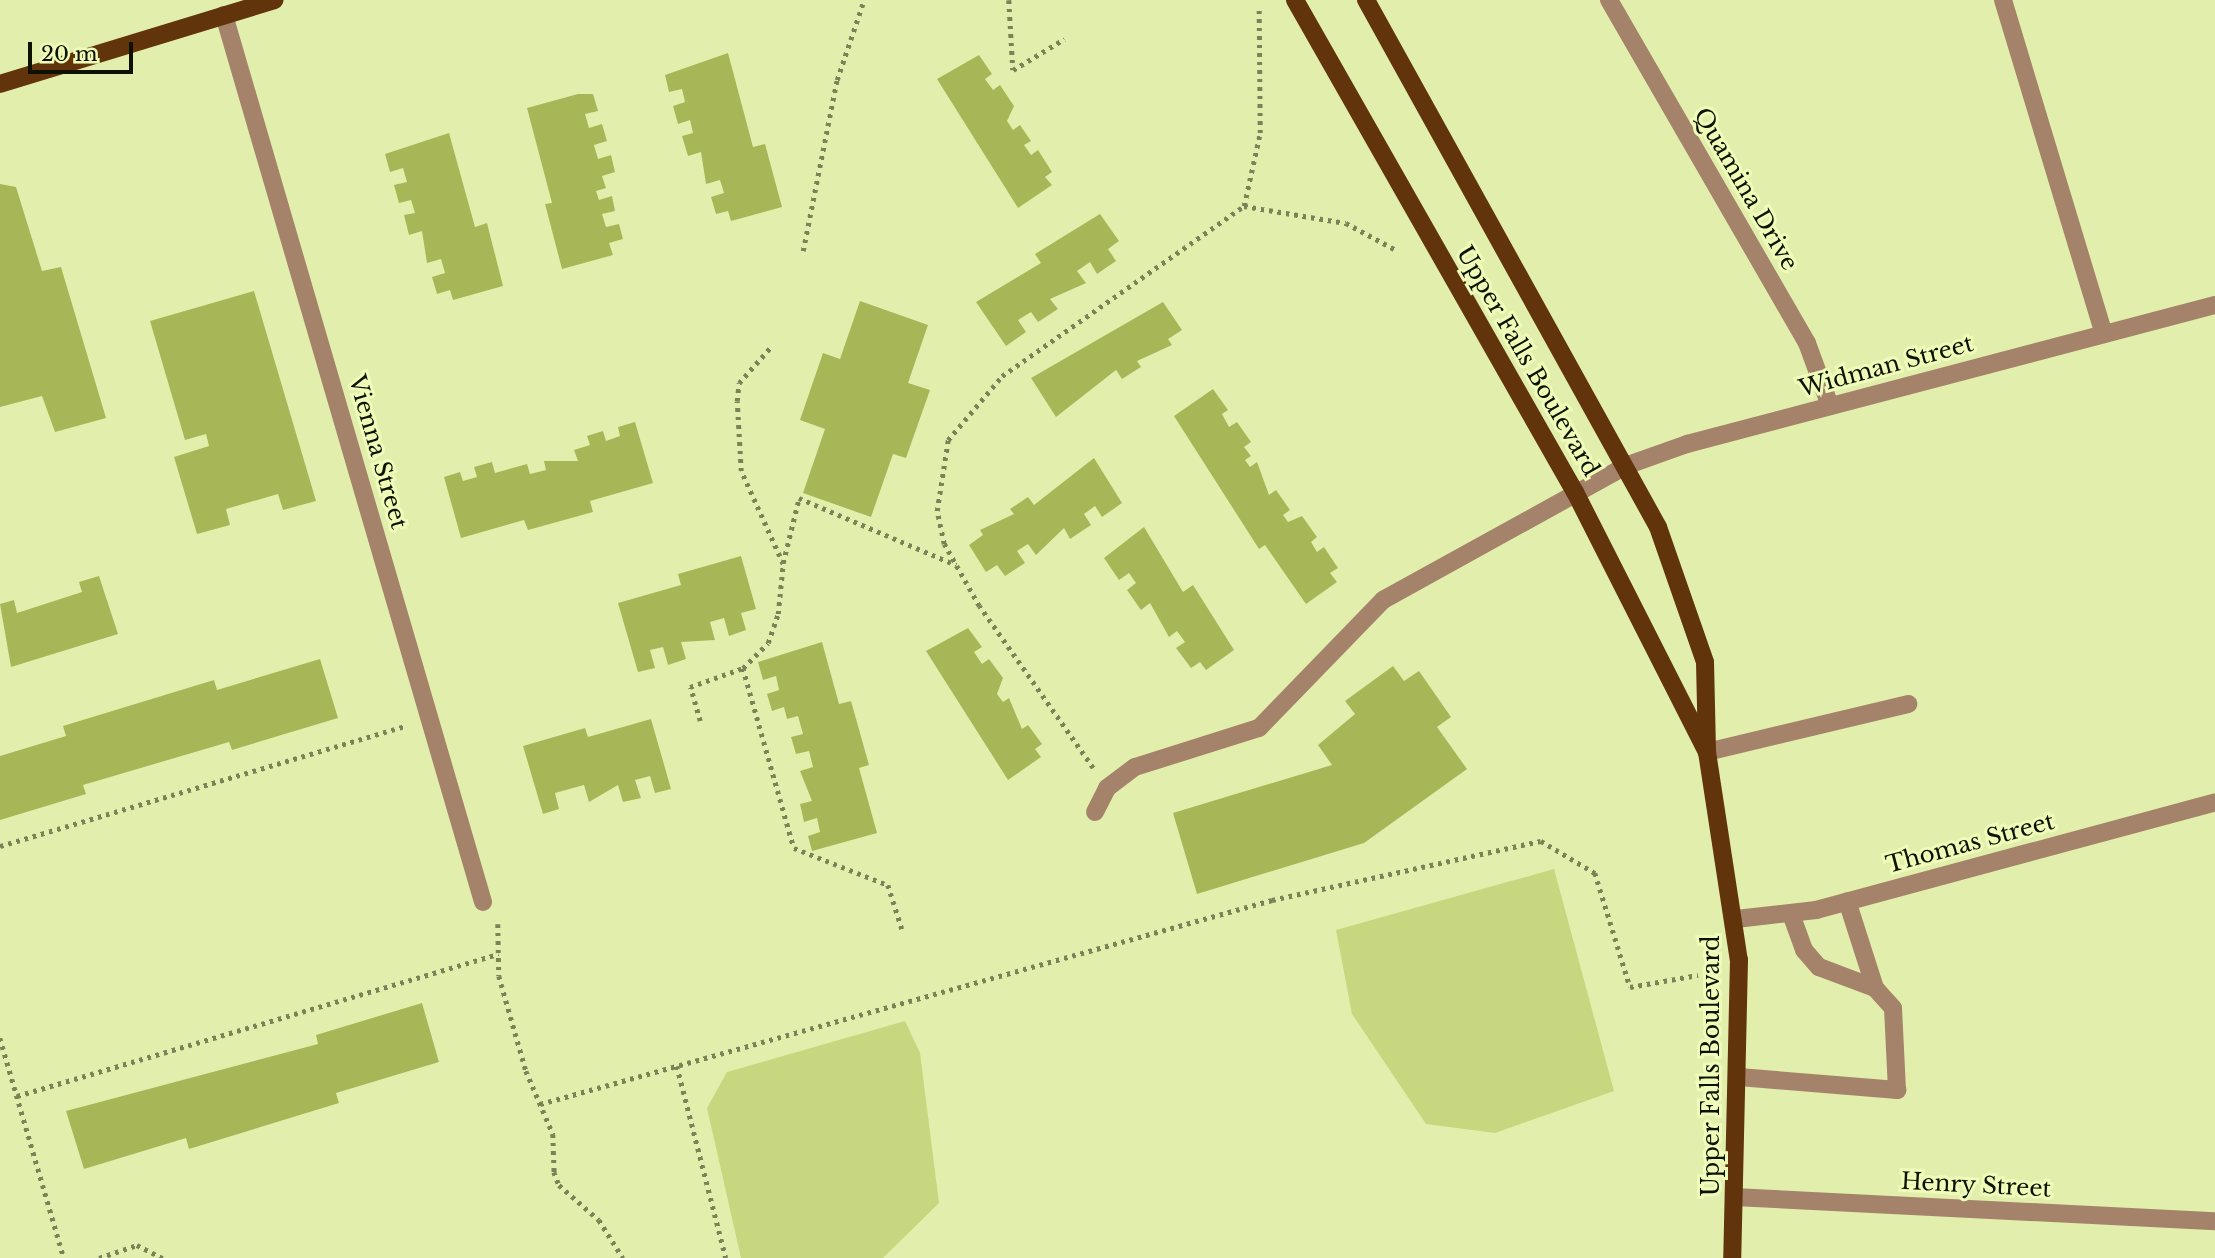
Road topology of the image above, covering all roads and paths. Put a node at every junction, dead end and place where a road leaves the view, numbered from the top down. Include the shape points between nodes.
1 (274, 0) edge
2 (864, 0) edge
3 (1009, 0) edge
4 (1296, 0) edge
5 (1366, 0) edge
6 (1609, 0) edge
7 (2003, 0) edge
8 (1259, 7) dead end
9 (224, 15) junction
10 (1064, 39) dead end
11 (0, 84) edge
12 (1244, 206) junction
13 (803, 251) dead end
14 (1398, 251) dead end
15 (2215, 305) edge
16 (2104, 334) junction
17 (770, 348) dead end
18 (1830, 406) junction
19 (1629, 465) junction
20 (1575, 492) junction
21 (783, 564) junction
22 (956, 565) junction
23 (743, 668) junction
24 (1908, 704) dead end
25 (432, 718) junction
26 (700, 721) dead end
27 (1707, 752) junction
28 (1107, 788) junction
29 (2215, 802) edge
30 (1095, 812) dead end
31 (0, 846) edge
32 (1847, 901) junction
33 (490, 908) joint
34 (1791, 914) junction
35 (1736, 919) junction
36 (902, 929) dead end
37 (498, 954) junction
38 (1698, 975) dead end
39 (1875, 988) junction
40 (0, 1038) edge
41 (677, 1066) junction
42 (1739, 1077) junction
43 (17, 1096) junction
44 (540, 1104) junction
45 (1734, 1197) junction
46 (2215, 1221) edge
47 (64, 1258) edge
48 (99, 1258) edge
49 (163, 1258) edge
50 (623, 1258) edge
51 (726, 1258) edge
52 (1732, 1258) edge

1 - 9 main road
2 - 13 path via 837,80
3 - 10 path via 1013,70
4 - 20 main road, Upper Falls Boulevard
5 - 19 main road, Upper Falls Boulevard
6 - 18 street, Quamina Drive via 1807,344
7 - 16 street
8 - 12 path via 1260,133
9 - 11 main road
9 - 25 street, Vienna Street
12 - 14 path via 1346,223
12 - 22 path via 1002,376 975,404 948,440 939,480 937,511
15 - 16 street, Widman Street
16 - 18 street, Widman Street
17 - 21 path via 739,383 741,471
18 - 19 street, Widman Street
19 - 20 street, Widman Street
19 - 27 main road, Upper Falls Boulevard via 1700,640 1709,696
20 - 27 main road, Upper Falls Boulevard
20 - 28 street, Widman Street via 1383,600 1259,728 1135,767
21 - 22 path via 799,498
21 - 23 path via 768,643
22 - 28 path
23 - 26 path via 690,687
23 - 36 path via 794,848 888,885
24 - 27 street
25 - 31 path
25 - 33 street, Vienna Street
27 - 35 main road, Upper Falls Boulevard
28 - 30 street
29 - 32 street, Thomas Street
32 - 34 street, Thomas Street
32 - 39 street
33 - 37 path
34 - 35 street, Thomas Street
34 - 39 street via 1804,950 1819,967
35 - 42 main road, Upper Falls Boulevard
37 - 43 path
37 - 44 path via 502,988
38 - 41 path via 1630,987 1594,873 1541,841 1272,900
39 - 42 street via 1893,1008 1897,1090
40 - 43 path
41 - 44 path
41 - 51 path
42 - 45 main road, Upper Falls Boulevard
43 - 47 path
44 - 50 path via 553,1134 559,1185 599,1220
45 - 46 street, Henry Street
45 - 52 main road, Upper Falls Boulevard
48 - 49 path via 137,1245

